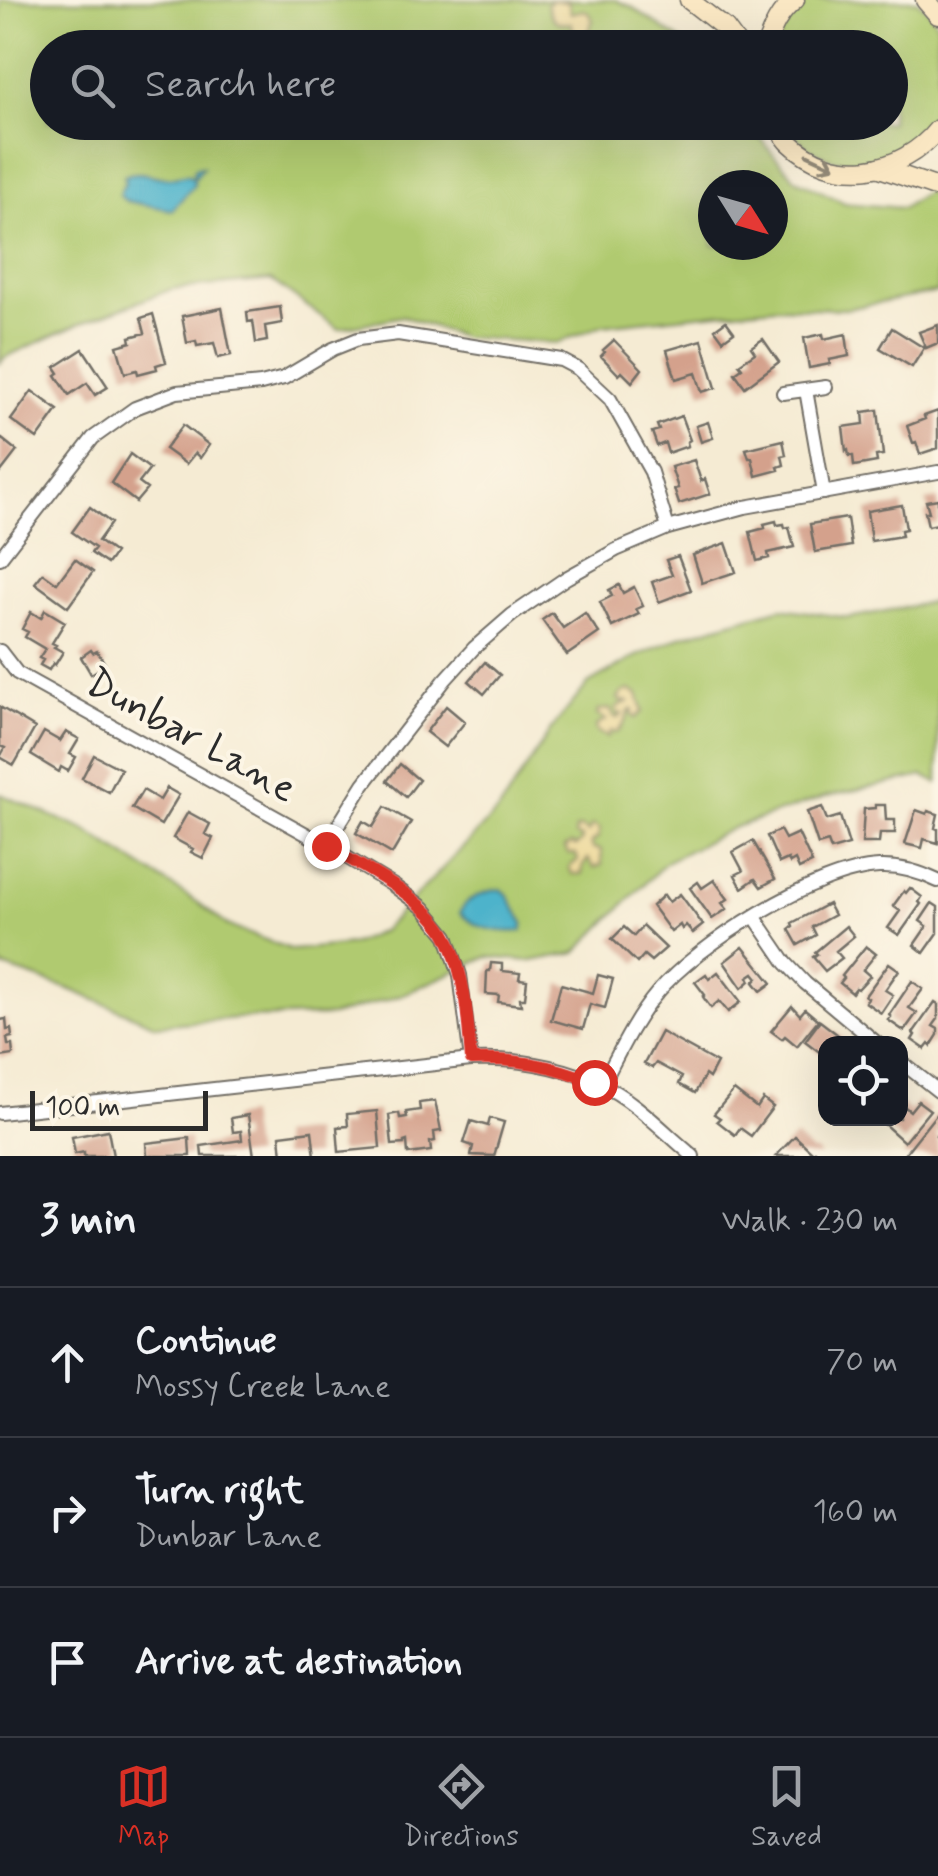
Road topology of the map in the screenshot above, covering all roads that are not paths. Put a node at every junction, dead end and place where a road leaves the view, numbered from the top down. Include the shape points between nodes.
1 (689, 0) edge
2 (795, 0) edge
3 (925, 0) edge
4 (938, 15) edge
5 (726, 30) edge
6 (772, 30) edge
7 (938, 129) edge
8 (788, 140) edge
9 (880, 168) junction
10 (938, 188) edge
11 (826, 388) dead end
12 (806, 390) junction
13 (784, 393) dead end
14 (938, 472) edge
15 (824, 493) junction
16 (668, 528) junction
17 (0, 558) edge
18 (0, 652) edge
19 (326, 846) junction
20 (938, 881) edge
21 (754, 916) junction
22 (868, 1036) edge
23 (471, 1060) junction
24 (908, 1068) edge
25 (602, 1084) junction
26 (938, 1091) edge
27 (0, 1113) edge
28 (693, 1156) edge

1 - 5 street
2 - 6 street
3 - 4 street
7 - 9 street via 906,159
8 -> 9 street via 840,169
9 - 10 street
11 - 12 street
12 - 13 street
12 - 15 street
14 - 15 street
15 - 16 street
16 - 17 street via 651,472 610,398 578,368 398,334 358,339 284,378 176,392 135,408 93,438
16 - 19 street via 566,578 474,648 364,784
18 - 19 street, Dunbar Lane via 16,673
19 - 23 street, Dunbar Lane via 411,897 447,936 460,975
20 - 21 street via 878,867 846,873
21 - 22 street via 786,964
21 - 25 street via 667,982
23 - 25 street via 534,1062
23 - 27 street
24 - 26 street
25 - 28 street

